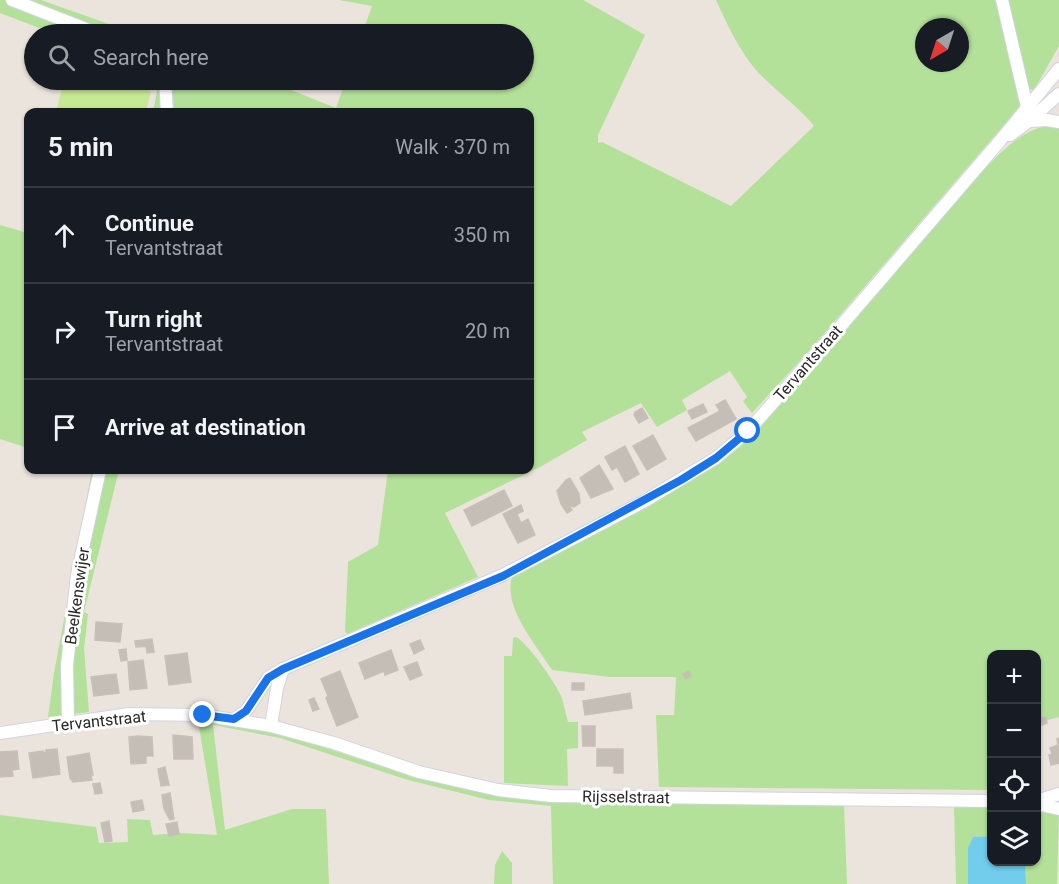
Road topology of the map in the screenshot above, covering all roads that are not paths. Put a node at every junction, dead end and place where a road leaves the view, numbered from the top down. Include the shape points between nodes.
1 (12, 0) edge
2 (1002, 0) edge
3 (73, 24) edge
4 (1059, 69) edge
5 (166, 90) edge
6 (1059, 94) edge
7 (1027, 106) junction
8 (167, 108) edge
9 (1029, 122) junction
10 (1059, 122) edge
11 (999, 142) junction
12 (99, 474) edge
13 (283, 669) junction
14 (234, 719) junction
15 (68, 723) junction
16 (271, 726) junction
17 (0, 733) edge
18 (1059, 794) edge
19 (1041, 800) edge
20 (987, 801) edge
21 (1041, 804) edge
22 (1059, 809) edge

1 - 3 street
2 - 7 street
4 - 7 street, Tervantstraat
5 - 8 street
6 - 9 street, Tervantstraat
7 - 11 street, Tervantstraat
9 - 10 street
9 - 11 street, Tervantstraat
11 - 13 street, Tervantstraat via 748,431 716,458 643,502 503,576
12 - 15 street, Beelkenswijer via 77,575 67,665
13 - 14 street, Tervantstraat via 268,678 246,711
13 - 16 street
14 - 15 street, Tervantstraat via 129,714
14 - 16 street, Tervantstraat
15 - 17 street, Tervantstraat
16 - 20 street, Rijsselstraat via 419,772 551,796
18 - 19 street
21 - 22 street

